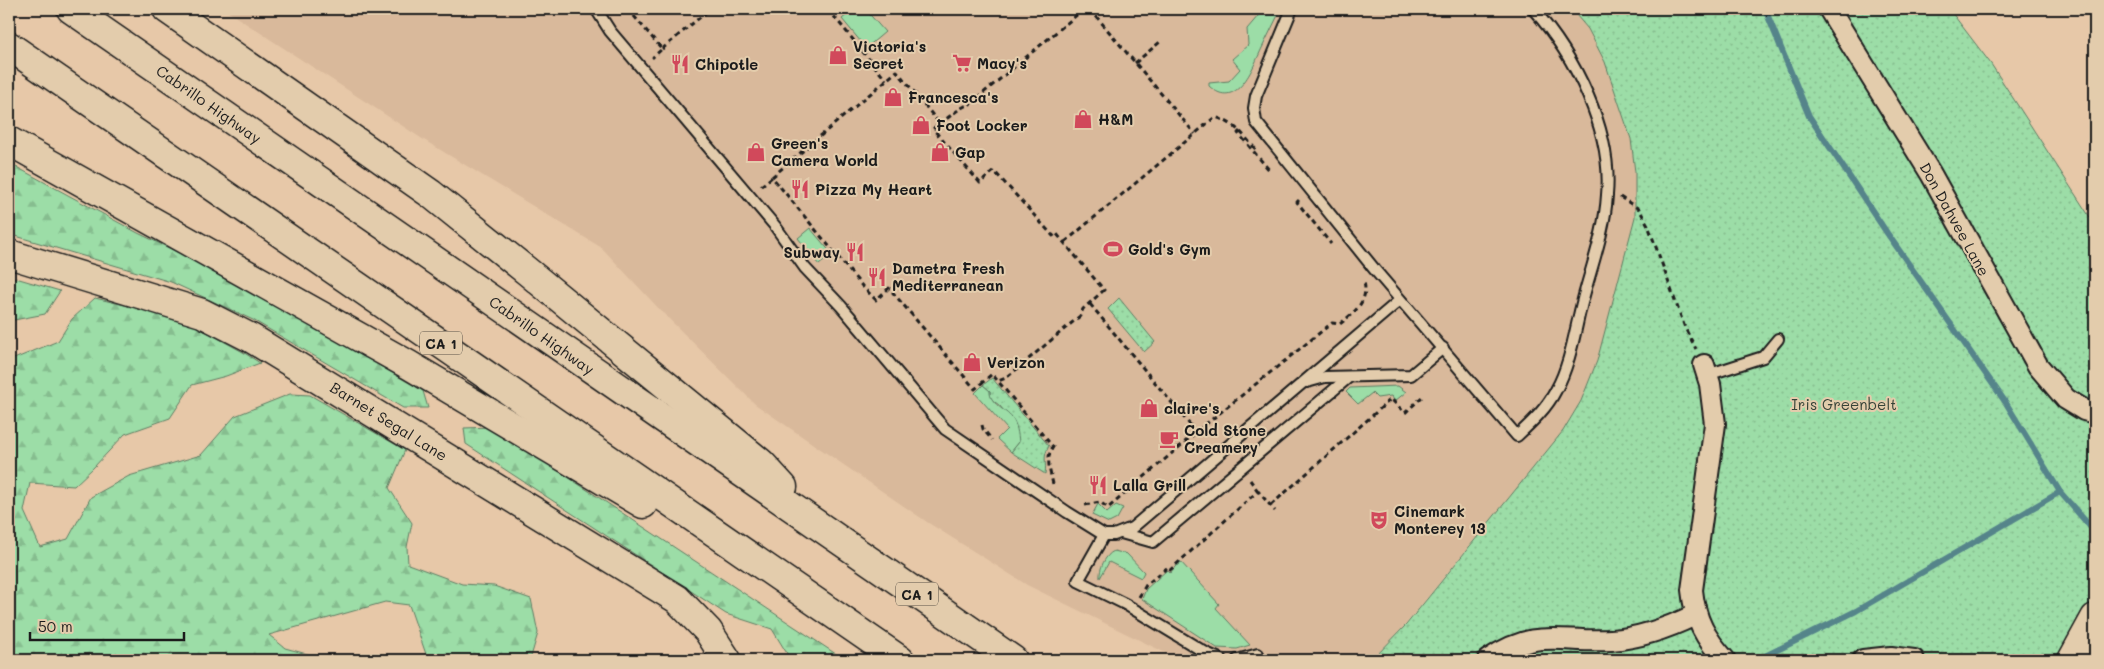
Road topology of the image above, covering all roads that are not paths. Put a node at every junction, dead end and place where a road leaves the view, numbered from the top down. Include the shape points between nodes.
1 (71, 9) edge
2 (167, 9) edge
3 (596, 9) edge
4 (1292, 9) edge
5 (1533, 9) edge
6 (1829, 9) edge
7 (9, 46) edge
8 (9, 141) edge
9 (9, 254) edge
10 (1400, 300) junction
11 (1778, 338) dead end
12 (1443, 348) junction
13 (1706, 370) joint
14 (1349, 377) junction
15 (1304, 382) junction
16 (2095, 413) edge
17 (820, 527) junction
18 (1121, 534) junction
19 (1104, 535) junction
20 (1695, 615) junction
21 (2095, 618) edge
22 (872, 641) junction
23 (1258, 654) dead end
24 (727, 660) edge
25 (900, 660) edge
26 (1013, 660) edge
27 (1222, 660) edge
28 (1237, 660) edge
29 (1488, 660) edge
30 (1725, 660) edge
31 (1863, 660) edge
32 (1914, 660) edge
33 (2072, 660) edge

1 - 17 main road, Cabrillo Highway / CA 1
2 - 17 main road via 381,158 470,225 761,463
3 - 19 lane via 610,31 769,219 805,268 945,429
4 - 10 lane via 1256,96 1256,122
5 - 12 lane via 1563,47 1587,95 1604,150 1608,193 1566,370 1547,404 1518,436
6 - 16 street, Don Dahvee Lane via 1931,174 2038,366 2066,399
7 - 22 main road, CA 1
8 - 22 main road via 441,383
9 - 24 main road, Barnet Segal Lane via 202,313 251,338 676,599 708,631
10 - 12 lane
10 - 15 lane
11 - 13 lane via 1763,357
12 - 14 lane via 1411,375
13 - 20 street via 1715,424 1692,590
14 - 15 lane via 1325,376
14 - 18 lane via 1153,542
15 - 18 lane
17 - 26 main road, Cabrillo Highway / CA 1
18 - 19 lane
19 - 27 lane via 1078,581
20 - 29 street via 1661,630 1627,638 1551,637 1524,642
20 - 30 street
21 - 33 main road
22 - 25 main road, CA 1
23 - 28 lane
31 - 32 street via 1891,657

